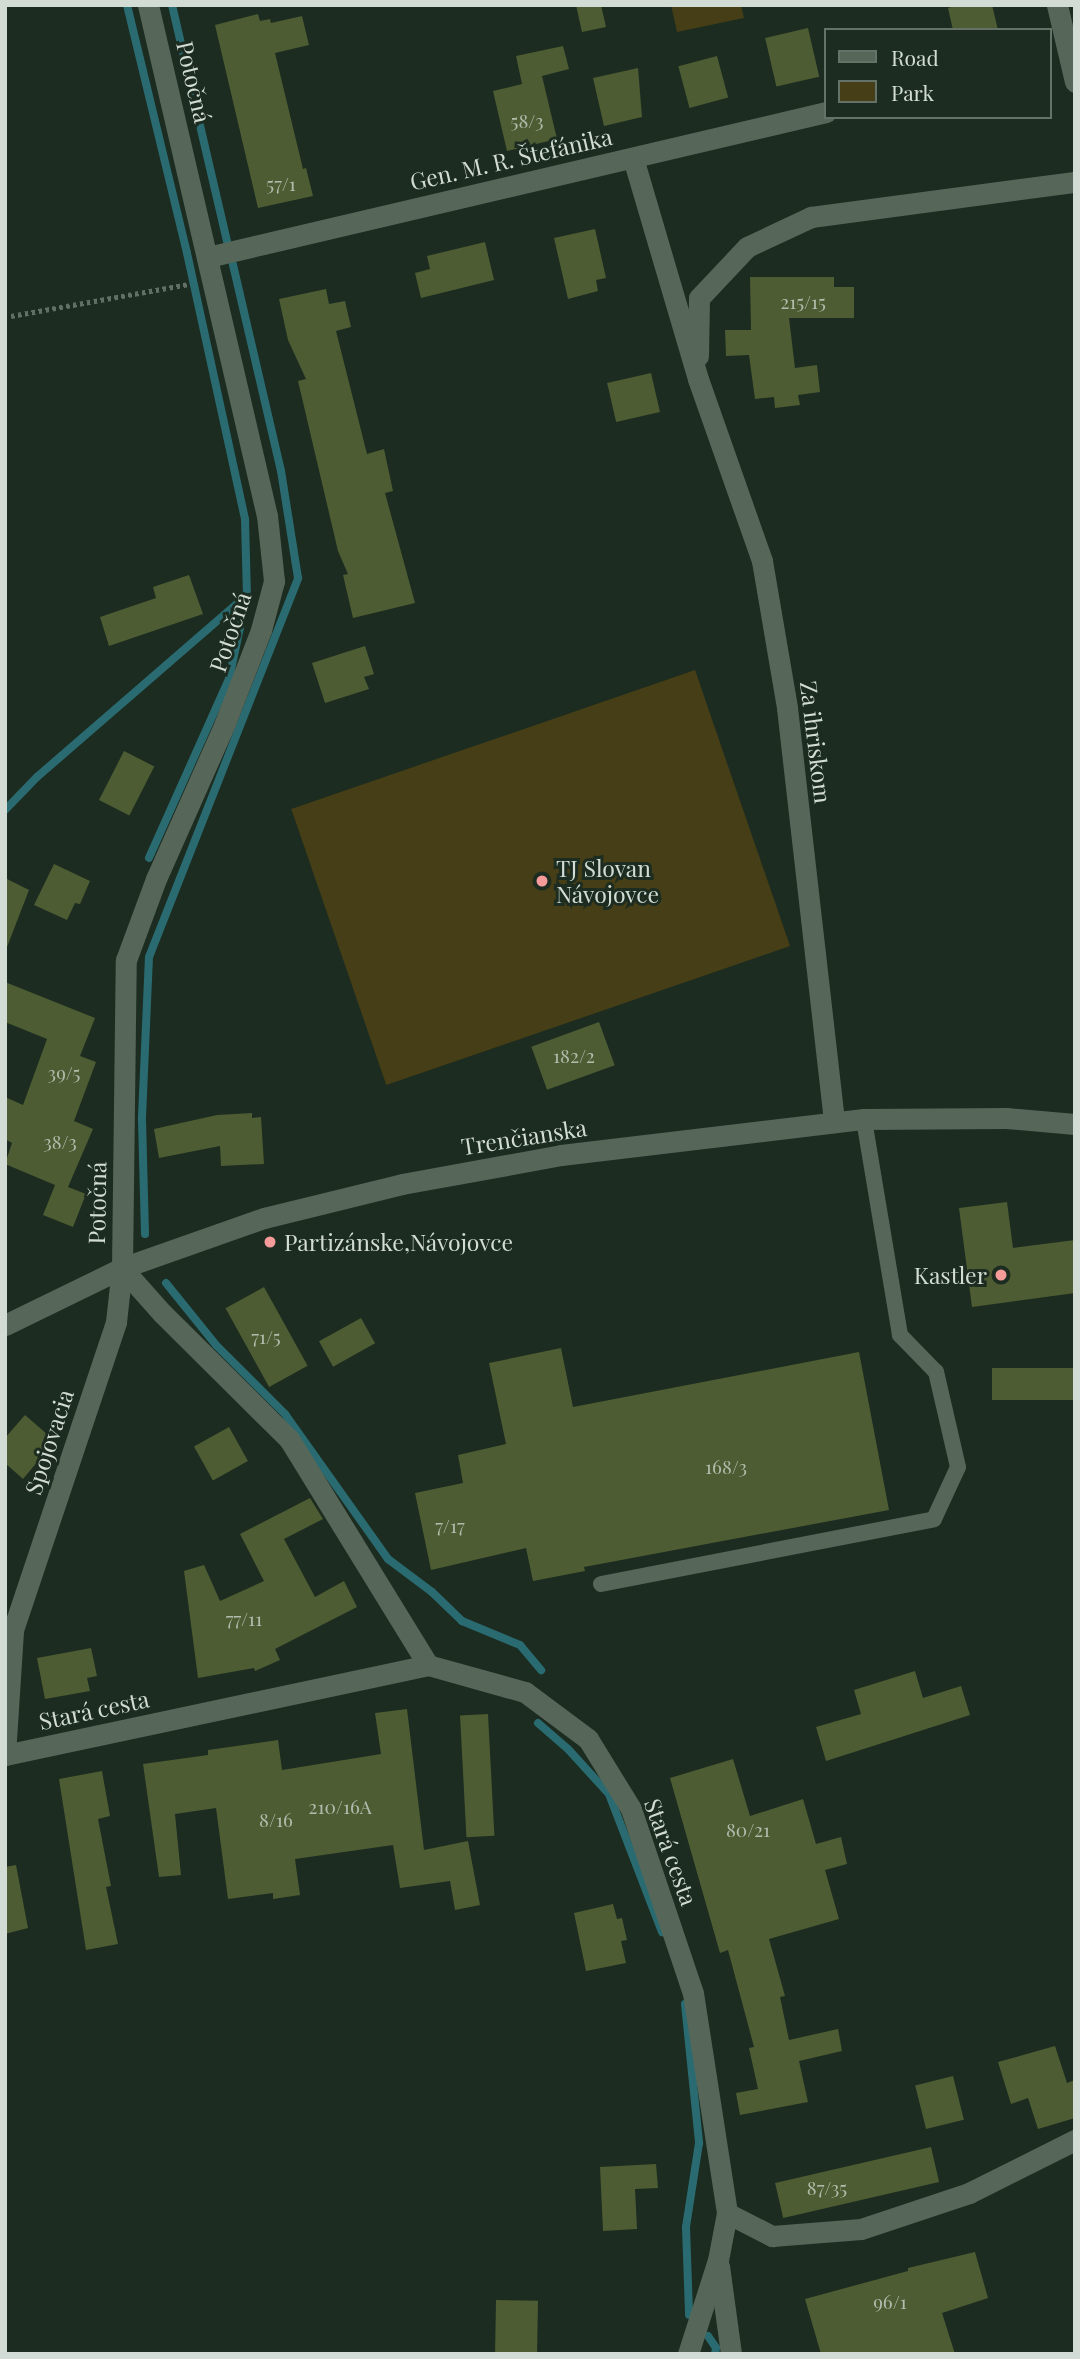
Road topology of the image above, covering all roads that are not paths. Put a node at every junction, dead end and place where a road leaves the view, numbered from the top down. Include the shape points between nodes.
1 (148, 5) edge
2 (1057, 5) edge
3 (1059, 57) edge
4 (1075, 82) edge
5 (824, 112) edge
6 (633, 158) junction
7 (1075, 182) edge
8 (208, 257) junction
9 (698, 379) junction
10 (864, 1119) junction
11 (834, 1122) junction
12 (1075, 1124) edge
13 (122, 1268) junction
14 (5, 1325) edge
15 (601, 1584) dead end
16 (428, 1665) junction
17 (5, 1755) edge
18 (1075, 2140) edge
19 (727, 2213) junction
20 (718, 2260) junction
21 (688, 2354) edge
22 (731, 2354) edge

1 - 8 street, Potočná
2 - 3 street
3 - 4 street
5 - 6 street, Gen. M. R. Štefánika
6 - 8 street, Gen. M. R. Štefánika
6 - 9 street, Za ihriskom
7 - 9 street via 811,217 747,247 699,298
8 - 13 street, Potočná via 267,516 274,581 230,712 156,879 127,961
9 - 11 street, Za ihriskom via 762,561 787,708
10 - 11 street, Trenčianska
10 - 12 street, Trenčianska via 1006,1118
10 - 15 lane via 900,1335 936,1372 958,1467 934,1519
11 - 13 street, Trenčianska via 561,1155 402,1184 264,1218
13 - 14 street, Trenčianska
13 - 16 street via 289,1439
13 - 17 street, Spojovacia via 116,1322 13,1630
16 - 17 street, Stará cesta
16 - 19 street, Stará cesta via 525,1692 588,1739 631,1809 693,1993
18 - 19 street via 969,2193 861,2230 772,2236
19 - 20 street, Stará cesta
20 - 21 street
20 - 22 street

